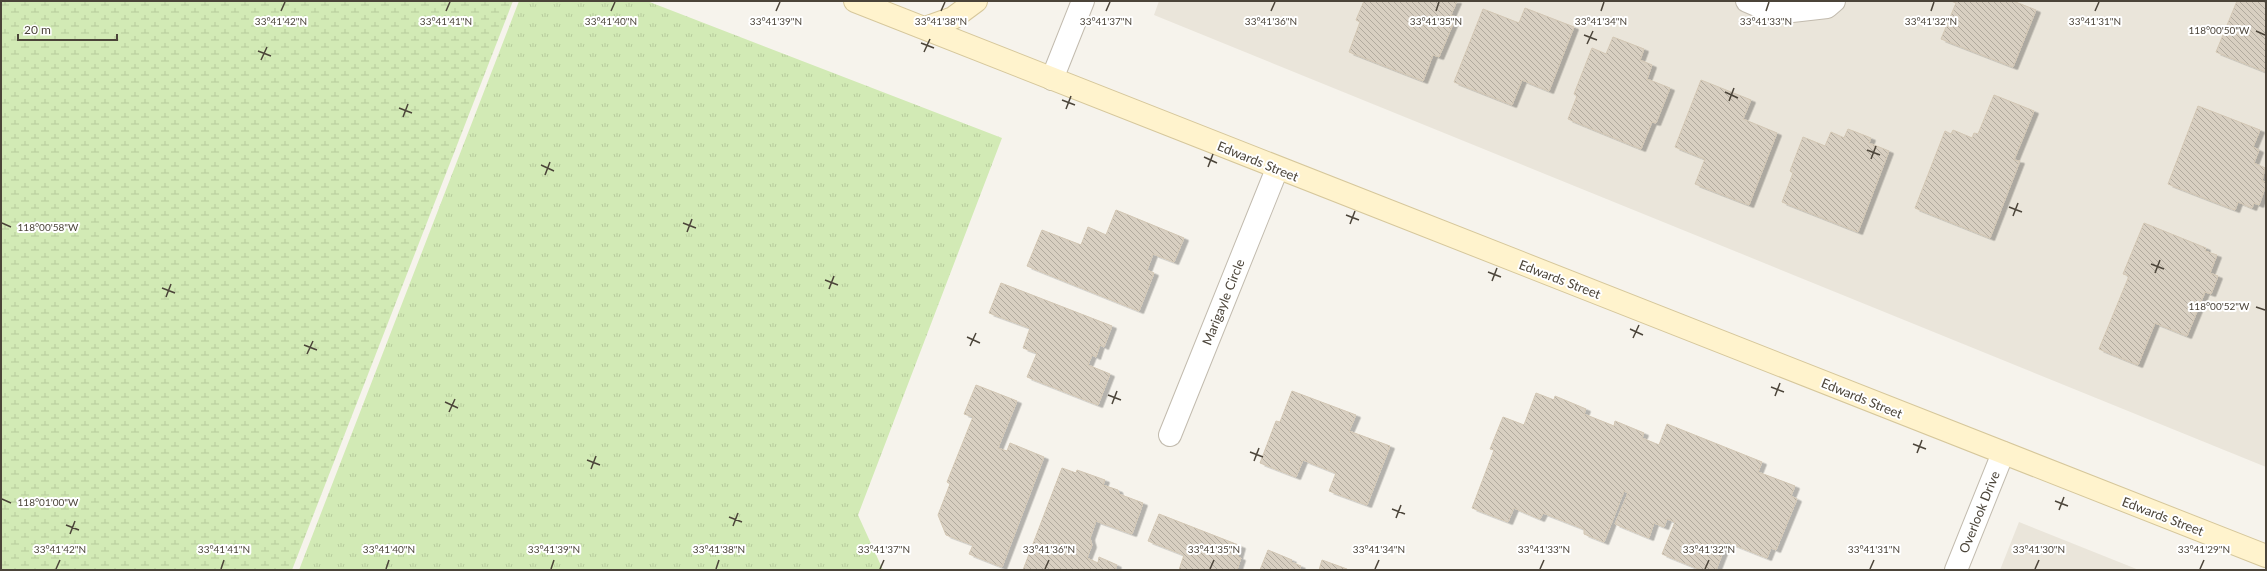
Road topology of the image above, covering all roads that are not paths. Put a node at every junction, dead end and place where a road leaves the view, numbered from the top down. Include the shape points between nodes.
1 (855, 1) edge
2 (976, 1) edge
3 (1083, 1) edge
4 (1747, 1) edge
5 (1830, 4) edge
6 (924, 28) junction
7 (1052, 79) junction
8 (1277, 168) junction
9 (1170, 435) dead end
10 (2003, 453) junction
11 (2266, 556) edge
12 (1956, 570) edge

1 - 6 main road, Edwards Street
2 - 6 main road via 953,18
3 - 7 street
4 - 5 street via 1775,13
6 - 7 main road, Edwards Street
7 - 8 main road, Edwards Street
8 - 9 street, Marigayle Circle
8 - 10 main road, Edwards Street
10 - 11 main road, Edwards Street
10 - 12 street, Overlook Drive

